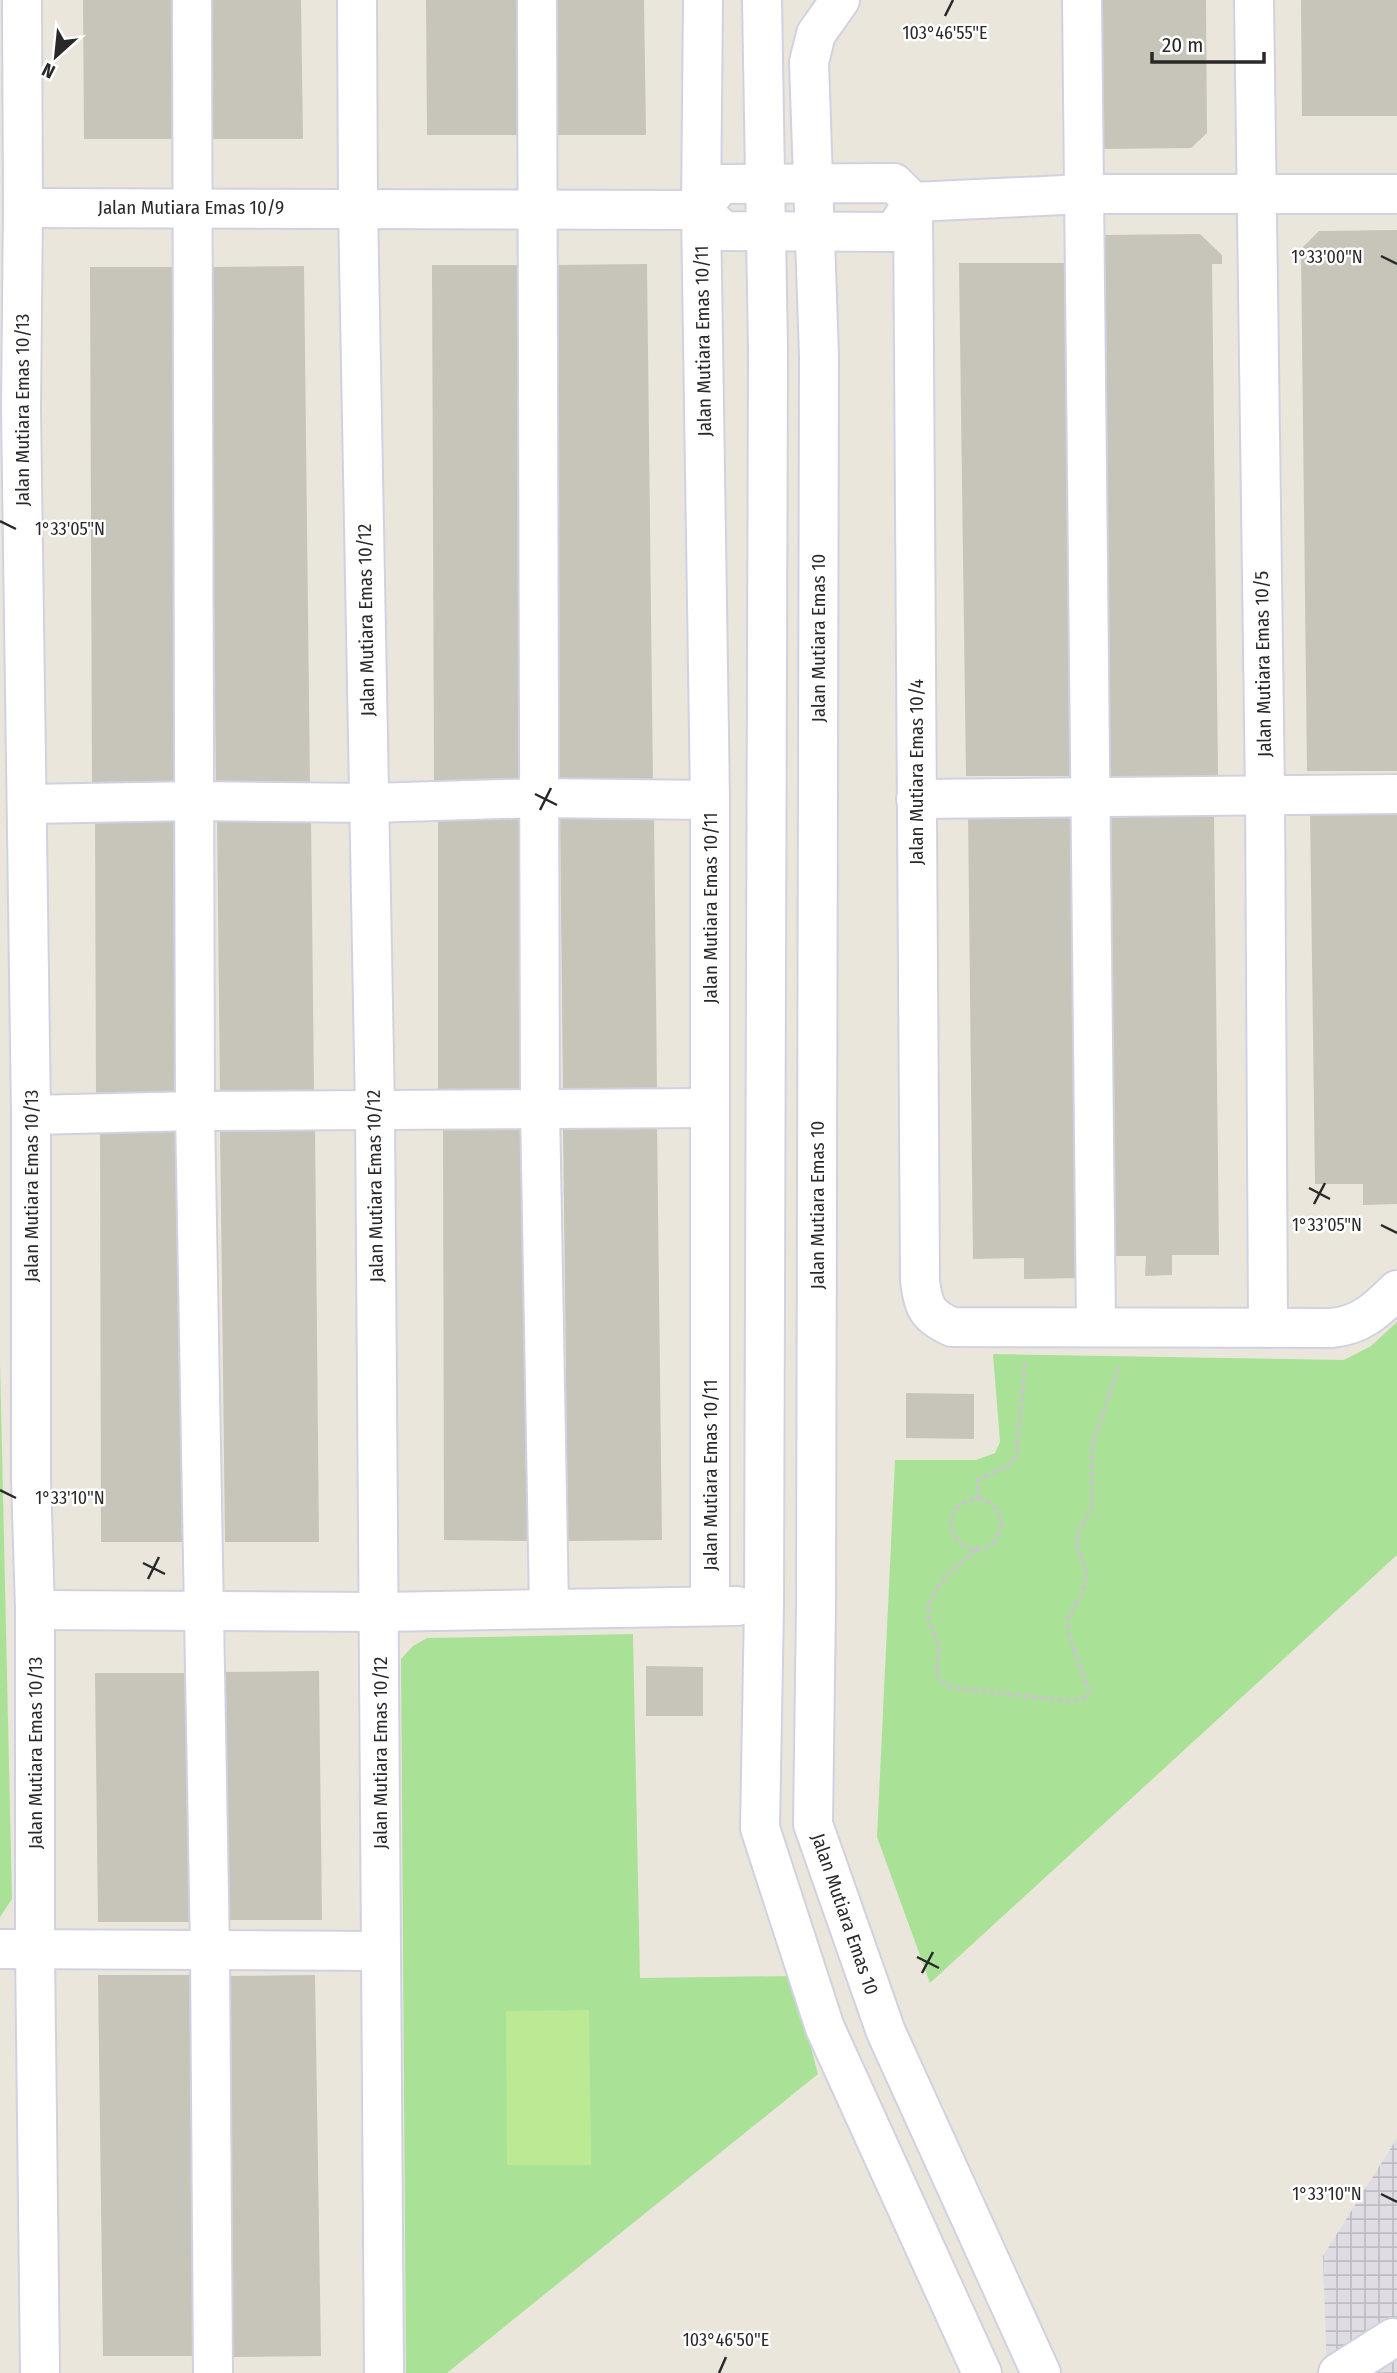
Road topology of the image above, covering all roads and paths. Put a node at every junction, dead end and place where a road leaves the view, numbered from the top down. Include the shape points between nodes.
1 (192, 0) edge
2 (357, 0) edge
3 (537, 0) edge
4 (703, 0) edge
5 (762, 0) edge
6 (840, 0) edge
7 (1082, 0) edge
8 (1254, 0) edge
9 (14, 16) edge
10 (765, 183) junction
11 (813, 183) junction
12 (1085, 194) junction
13 (1397, 194) edge
14 (1256, 195) junction
15 (912, 202) junction
16 (192, 206) junction
17 (358, 207) junction
18 (538, 207) junction
19 (23, 208) junction
20 (701, 210) junction
21 (766, 233) junction
22 (815, 233) junction
23 (10, 409) edge
24 (1265, 794) junction
25 (1397, 794) edge
26 (1090, 797) junction
27 (539, 798) junction
28 (916, 799) junction
29 (710, 800) junction
30 (194, 801) junction
31 (370, 803) junction
32 (27, 804) junction
33 (540, 1108) junction
34 (710, 1108) junction
35 (375, 1110) junction
36 (195, 1111) junction
37 (32, 1115) junction
38 (1397, 1290) edge
39 (15, 1310) edge
40 (1028, 1328) junction
41 (1110, 1328) junction
42 (1268, 1328) junction
43 (978, 1499) junction
44 (816, 1540) junction
45 (764, 1542) junction
46 (710, 1543) junction
47 (977, 1550) junction
48 (710, 1606) junction
49 (764, 1606) junction
50 (816, 1606) junction
51 (549, 1608) junction
52 (34, 1610) junction
53 (204, 1610) junction
54 (379, 1612) junction
55 (18, 1950) edge
56 (210, 1951) junction
57 (381, 1951) junction
58 (1391, 2347) edge
59 (40, 2373) edge
60 (213, 2373) edge
61 (384, 2373) edge
62 (982, 2373) edge
63 (1041, 2373) edge
64 (1338, 2373) edge

1 - 16 street
2 - 17 street, Jalan Mutiara Emas 10/12
3 - 18 street
4 - 20 street, Jalan Mutiara Emas 10/11
5 - 10 street
6 - 11 street, Jalan Mutiara Emas 10 via 816,34 809,62
7 - 12 street
8 - 14 street, Jalan Mutiara Emas 10/5
9 - 19 street, Jalan Mutiara Emas 10/13
10 - 11 street
10 - 20 street via 721,184
10 - 21 street
11 - 15 street via 894,183
11 - 22 street, Jalan Mutiara Emas 10
12 - 14 street
12 - 15 street
12 - 26 street
13 - 14 street
14 - 24 street, Jalan Mutiara Emas 10/5
15 - 22 street via 894,232
15 - 28 street, Jalan Mutiara Emas 10/4
16 - 17 street, Jalan Mutiara Emas 10/9
16 - 19 street, Jalan Mutiara Emas 10/9
16 - 30 street
17 - 18 street, Jalan Mutiara Emas 10/9
17 - 31 street, Jalan Mutiara Emas 10/12
18 - 20 street, Jalan Mutiara Emas 10/9
18 - 27 street
19 - 23 street, Jalan Mutiara Emas 10/13
20 - 21 street via 724,231
20 - 29 street, Jalan Mutiara Emas 10/11
21 - 22 street
21 - 45 street
22 - 44 street, Jalan Mutiara Emas 10 via 819,356
23 - 32 street, Jalan Mutiara Emas 10/13
24 - 25 street
24 - 26 street
24 - 42 street, Jalan Mutiara Emas 10/5
26 - 28 street
26 - 41 street
27 - 29 street
27 - 31 street
27 - 33 street
28 - 40 street, Jalan Mutiara Emas 10/4 via 920,1280 926,1309 952,1327
29 - 34 street, Jalan Mutiara Emas 10/11
30 - 31 street
30 - 32 street
30 - 36 street
31 - 35 street, Jalan Mutiara Emas 10/12
32 - 37 street, Jalan Mutiara Emas 10/13
33 - 34 street
33 - 35 street
33 - 51 street
34 - 46 street, Jalan Mutiara Emas 10/11
35 - 36 street
35 - 54 street, Jalan Mutiara Emas 10/12
36 - 37 street
36 - 53 street
37 - 39 street, Jalan Mutiara Emas 10/13
38 - 42 street via 1365,1319 1342,1327
39 - 52 street, Jalan Mutiara Emas 10/13 via 31,1479
40 - 41 street
40 - 43 path via 1016,1455 1011,1464 978,1480
41 - 42 street
41 - 47 path via 1120,1363 1092,1445 1092,1508 1076,1544 1087,1574 1068,1618 1068,1632 1088,1692 1083,1699 953,1688 936,1672 939,1644 928,1612 932,1598 953,1567
43 - 47 path via 996,1508 1001,1530 988,1547
43 - 47 path via 964,1502 951,1519 956,1541
44 - 45 street
44 - 50 street, Jalan Mutiara Emas 10
45 - 46 street
45 - 49 street
46 - 48 street, Jalan Mutiara Emas 10/11
48 - 49 street
48 - 51 street
49 - 50 street
49 - 62 street via 760,1828 825,2028
50 - 63 street, Jalan Mutiara Emas 10 via 813,1824 886,2032
51 - 54 street
52 - 53 street
52 - 55 street, Jalan Mutiara Emas 10/13
53 - 54 street
53 - 56 street
54 - 57 street, Jalan Mutiara Emas 10/12
55 - 56 street
55 - 59 street, Jalan Mutiara Emas 10/13
56 - 57 street
56 - 60 street
57 - 61 street, Jalan Mutiara Emas 10/12
58 - 64 street

